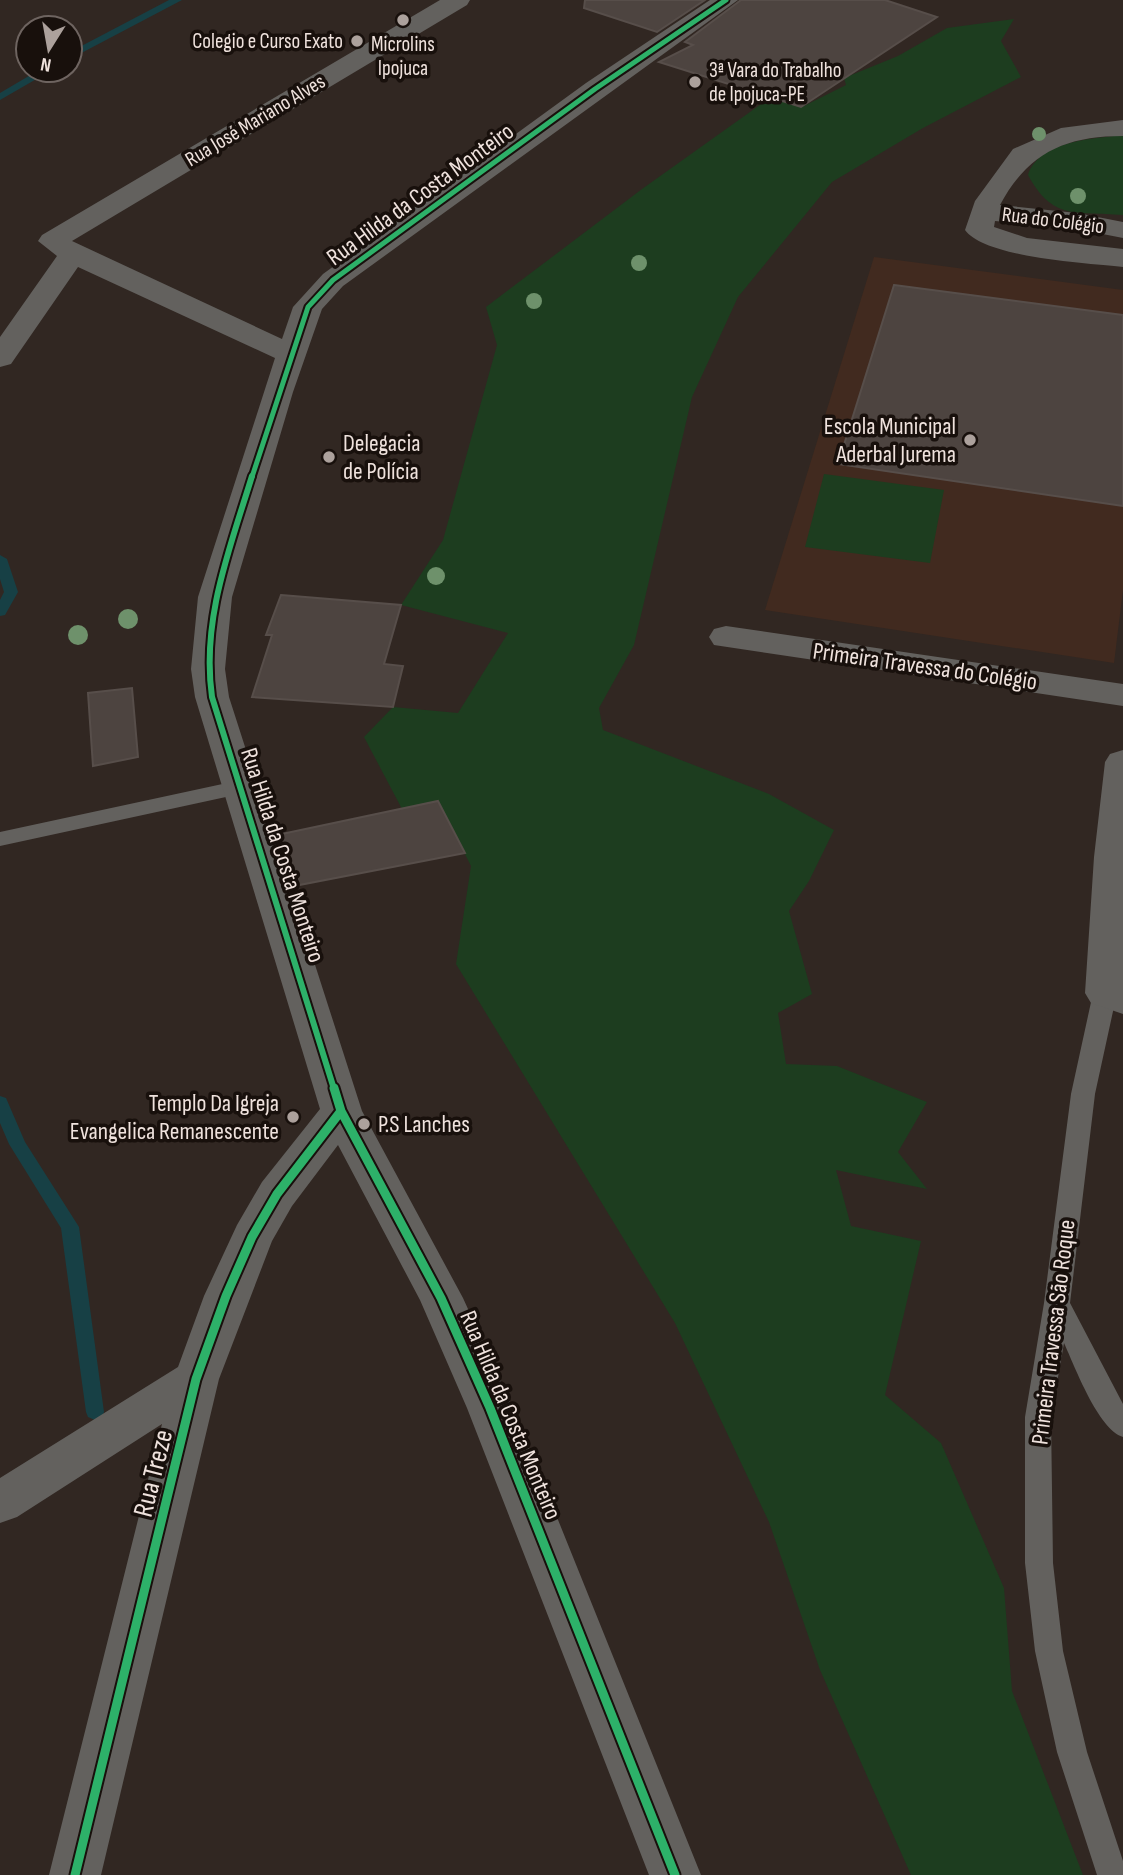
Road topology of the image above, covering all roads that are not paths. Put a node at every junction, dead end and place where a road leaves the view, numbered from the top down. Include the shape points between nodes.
1 (458, 0) edge
2 (726, 0) edge
3 (1123, 128) edge
4 (983, 212) junction
5 (1123, 230) edge
6 (62, 247) junction
7 (1123, 258) edge
8 (292, 355) junction
9 (0, 358) edge
10 (726, 637) dead end
11 (1123, 695) edge
12 (1123, 762) edge
13 (241, 787) junction
14 (2, 839) edge
15 (1118, 859) edge
16 (1114, 997) edge
17 (341, 1111) junction
18 (1057, 1303) junction
19 (196, 1379) junction
20 (1123, 1426) edge
21 (0, 1503) edge
22 (75, 1875) edge
23 (675, 1875) edge
24 (1112, 1875) edge

1 - 6 street, Rua José Mariano Alves
2 - 8 street, Rua Hilda da Costa Monteiro via 595,89 333,280 308,307
3 - 4 street, Rua do Colégio via 1077,132 1021,156
4 - 5 street, Rua do Colégio
4 - 7 street, Rua do Colégio via 979,230 990,238
6 - 8 street
6 - 9 street
8 - 13 street, Rua Hilda da Costa Monteiro via 215,597 208,669 212,697
10 - 11 street, Primeira Travessa do Colégio
12 - 15 street
13 - 14 lane
13 - 17 street, Rua Hilda da Costa Monteiro
15 - 16 street
16 - 18 lane, Primeira Travessa São Roque via 1083,1094
17 - 19 street, Rua Treze via 277,1194 252,1237
17 - 23 street, Rua Hilda da Costa Monteiro via 441,1298 490,1408
18 - 20 lane
18 - 24 lane, Primeira Travessa São Roque via 1038,1417 1039,1563 1049,1651 1072,1752
19 - 21 street
19 - 22 street, Rua Treze

